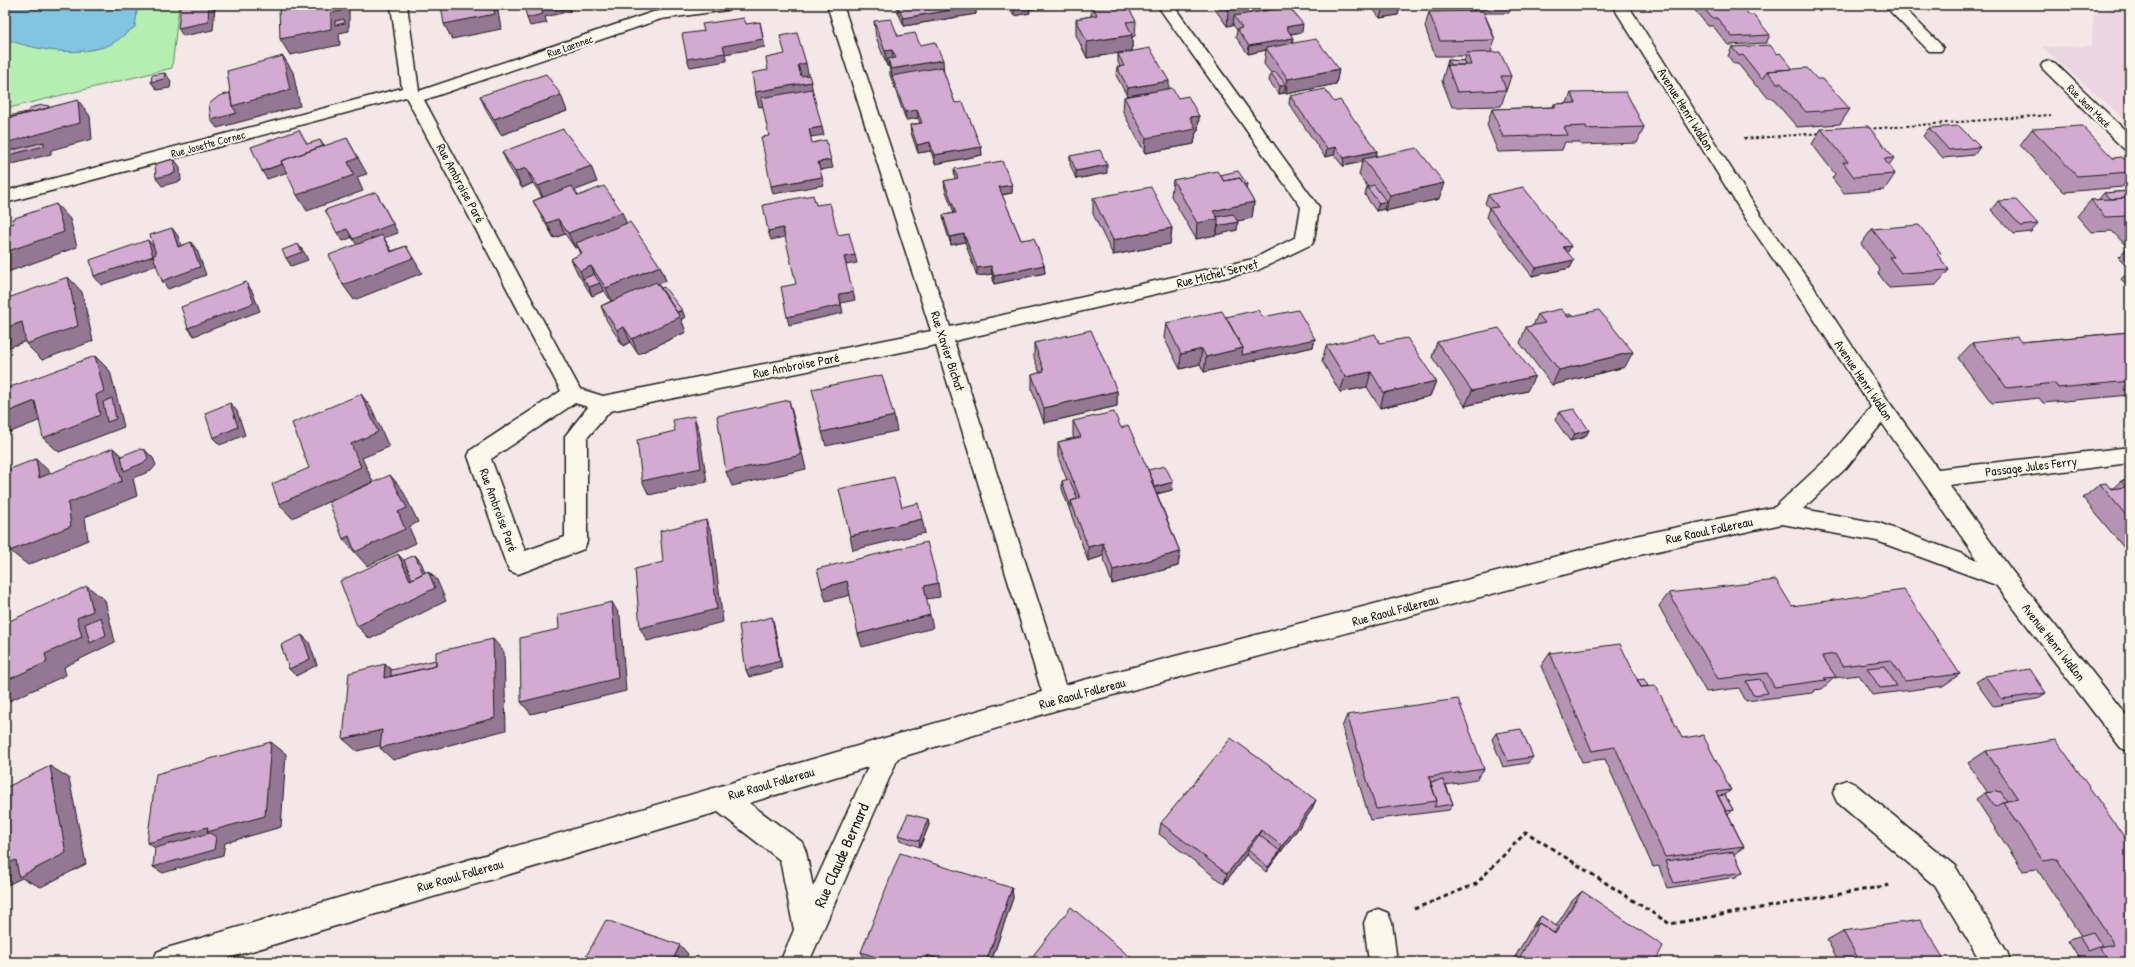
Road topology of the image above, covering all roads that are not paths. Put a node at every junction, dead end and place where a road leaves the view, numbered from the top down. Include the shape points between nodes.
1 (399, 5) edge
2 (727, 5) edge
3 (835, 5) edge
4 (1165, 5) edge
5 (1620, 5) edge
6 (1892, 5) edge
7 (1935, 48) dead end
8 (2049, 66) dead end
9 (413, 94) junction
10 (2130, 145) edge
11 (5, 197) edge
12 (943, 336) junction
13 (573, 394) junction
14 (603, 404) junction
15 (1882, 408) junction
16 (2130, 455) edge
17 (1932, 478) junction
18 (1782, 515) junction
19 (2004, 578) junction
20 (1057, 699) junction
21 (2130, 740) edge
22 (889, 749) junction
23 (1846, 793) dead end
24 (721, 798) junction
25 (1378, 923) road end
26 (808, 930) junction
27 (167, 962) edge
28 (794, 962) edge
29 (1383, 962) edge
30 (1997, 962) edge

1 - 9 street, Rue Ambroise Paré
2 - 9 street, Rue Laennec via 658,16
3 - 12 street, Rue Xavier Bichat
4 - 12 street, Rue Michel Servet via 1310,207 1305,240 1258,264
5 - 15 street, Avenue Henri Wallon via 1759,226 1806,291
6 - 7 street
8 - 10 street, Rue Jean Macé
9 - 11 street, Rue Josette Cornec
9 - 13 street, Rue Ambroise Paré
12 - 14 street, Rue Ambroise Paré
12 - 20 street, Rue Xavier Bichat
13 - 14 street, Rue Ambroise Paré
13 - 14 street, Rue Ambroise Paré via 479,456 518,564 576,542 576,436
15 - 17 street, Avenue Henri Wallon
15 - 18 street via 1838,462
16 - 17 street, Passage Jules Ferry
17 - 19 street, Avenue Henri Wallon
18 - 19 street, Rue Raoul Follereau via 1879,532
18 - 20 street, Rue Raoul Follereau via 1630,547
19 - 21 street, Avenue Henri Wallon
20 - 22 street, Rue Raoul Follereau
22 - 24 street, Rue Raoul Follereau
22 - 26 street, Rue Claude Bernard
23 - 30 street via 1945,876
24 - 26 street via 792,852
24 - 27 street, Rue Raoul Follereau
25 - 29 street
26 - 28 street, Rue Claude Bernard

